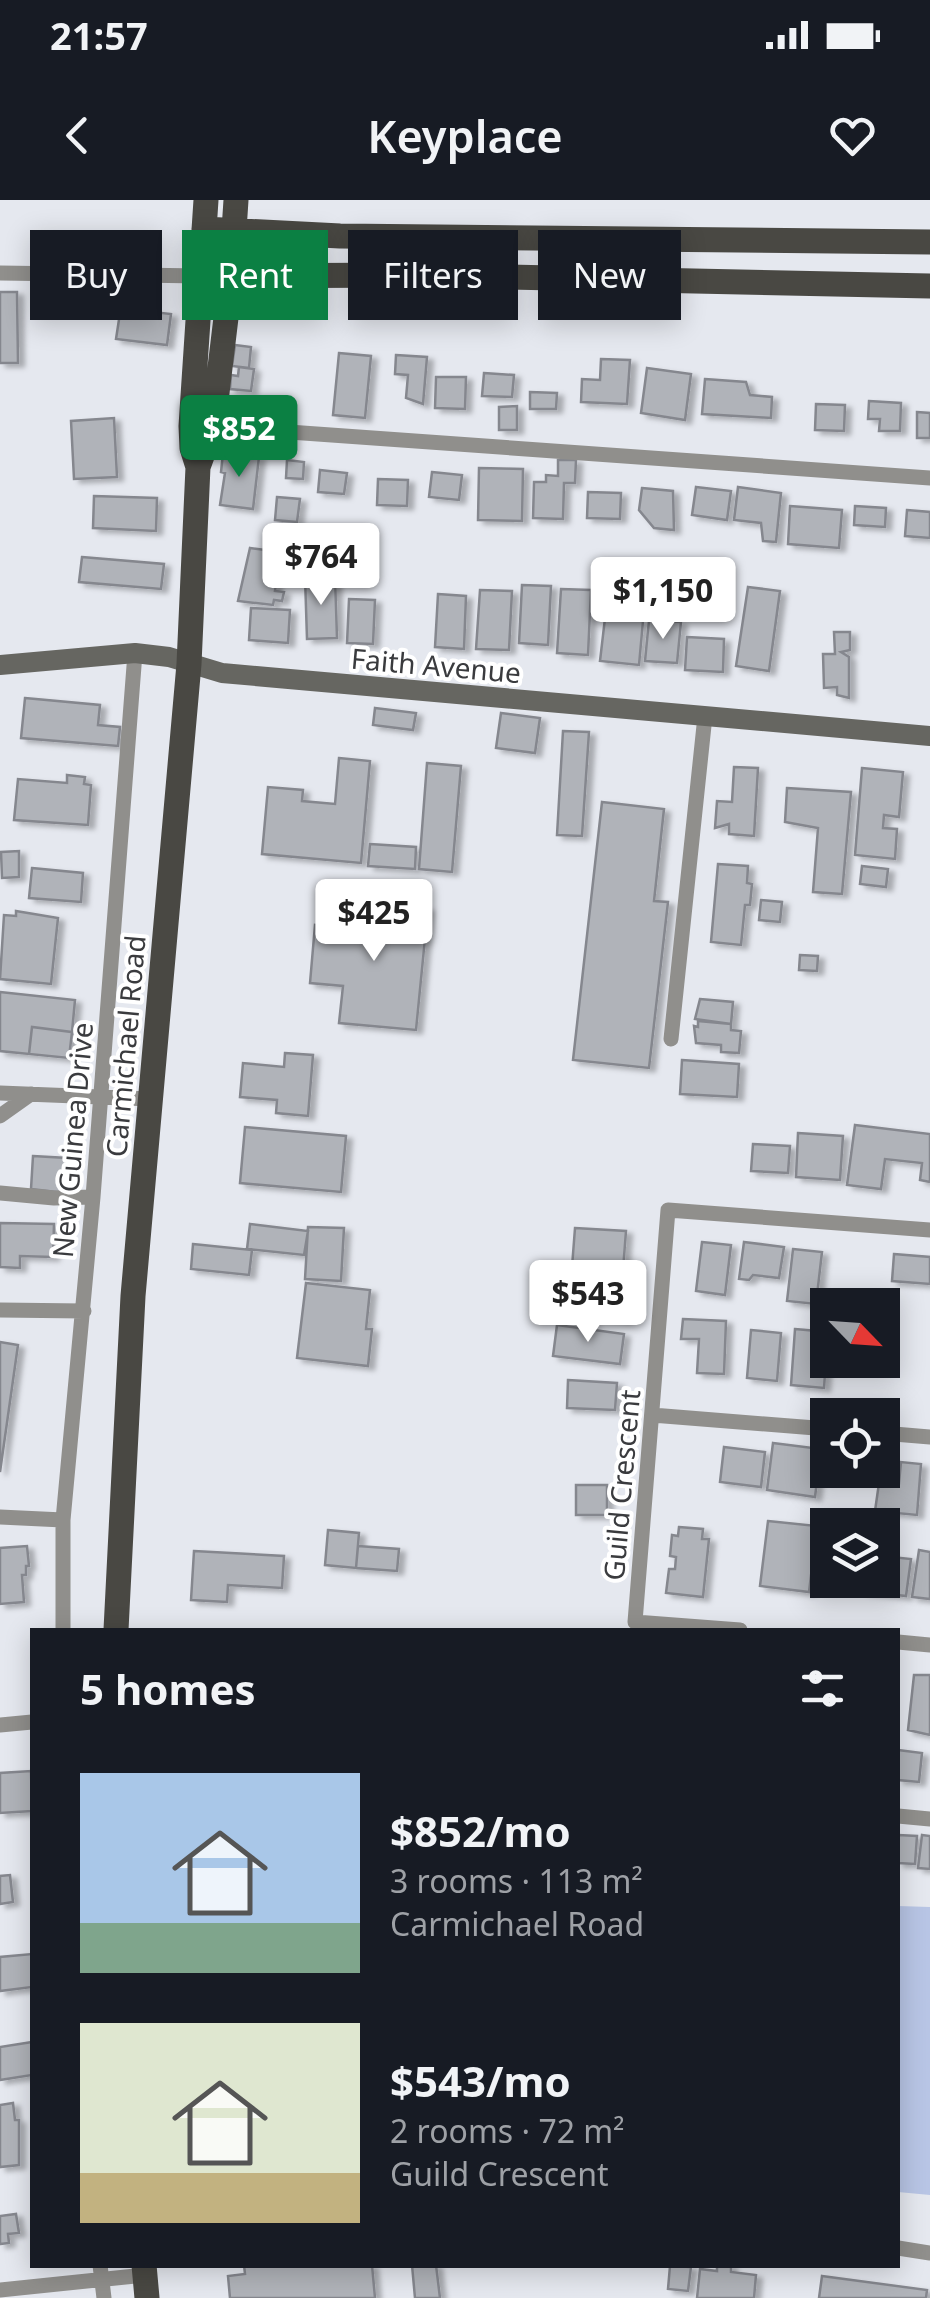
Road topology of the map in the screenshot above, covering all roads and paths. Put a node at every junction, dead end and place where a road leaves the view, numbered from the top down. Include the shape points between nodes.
1 (206, 200) edge
2 (236, 200) edge
3 (204, 229) joint
4 (219, 230) edge
5 (234, 230) edge
6 (328, 234) edge
7 (930, 242) edge
8 (0, 273) edge
9 (328, 275) edge
10 (182, 276) edge
11 (930, 286) edge
12 (202, 320) edge
13 (222, 320) edge
14 (202, 426) junction
15 (930, 478) edge
16 (135, 653) junction
17 (188, 664) junction
18 (0, 665) edge
19 (705, 716) junction
20 (930, 736) edge
21 (671, 1038) dead end
22 (0, 1093) edge
23 (31, 1094) junction
24 (102, 1096) junction
25 (150, 1098) junction
26 (0, 1116) edge
27 (0, 1194) edge
28 (93, 1197) junction
29 (930, 1230) edge
30 (0, 1310) edge
31 (84, 1311) junction
32 (652, 1415) junction
33 (810, 1428) edge
34 (900, 1434) edge
35 (930, 1437) edge
36 (0, 1517) edge
37 (63, 1520) junction
38 (63, 1628) edge
39 (116, 1628) edge
40 (714, 1628) edge
41 (900, 1642) edge
42 (930, 1645) edge
43 (30, 1722) edge
44 (0, 1725) edge
45 (900, 1816) edge
46 (930, 1819) edge
47 (900, 2248) edge
48 (930, 2253) edge
49 (102, 2273) edge
50 (145, 2279) edge
51 (0, 2290) edge
52 (104, 2298) edge

1 - 3 main road, Carmichael Road
2 - 5 main road, Carmichael Road
3 - 4 main road
6 - 7 main road
8 - 10 street
9 - 11 main road
12 - 14 main road, Carmichael Road
13 - 14 main road, Carmichael Road
14 - 15 street
14 - 17 main road, Carmichael Road via 192,448 198,467
16 - 17 street, Faith Avenue
16 - 18 street, Faith Avenue
16 - 24 street, New Guinea Drive
17 - 19 street, Faith Avenue via 222,673
17 - 25 main road, Carmichael Road
19 - 20 street, Faith Avenue
19 - 21 street
22 - 23 street
23 - 24 street
23 - 26 street
24 - 25 street
24 - 28 street, New Guinea Drive
25 - 39 main road, Carmichael Road
27 - 28 street
28 - 31 street, New Guinea Drive
29 - 32 street, Guild Crescent via 668,1210
30 - 31 street
31 - 37 street, New Guinea Drive
32 - 33 street
32 - 40 street, Guild Crescent via 635,1622
34 - 35 street
36 - 37 street
37 - 38 street, New Guinea Drive
41 - 42 street
43 - 44 street
45 - 46 street
47 - 48 street
49 - 50 street
49 - 51 street
49 - 52 street

